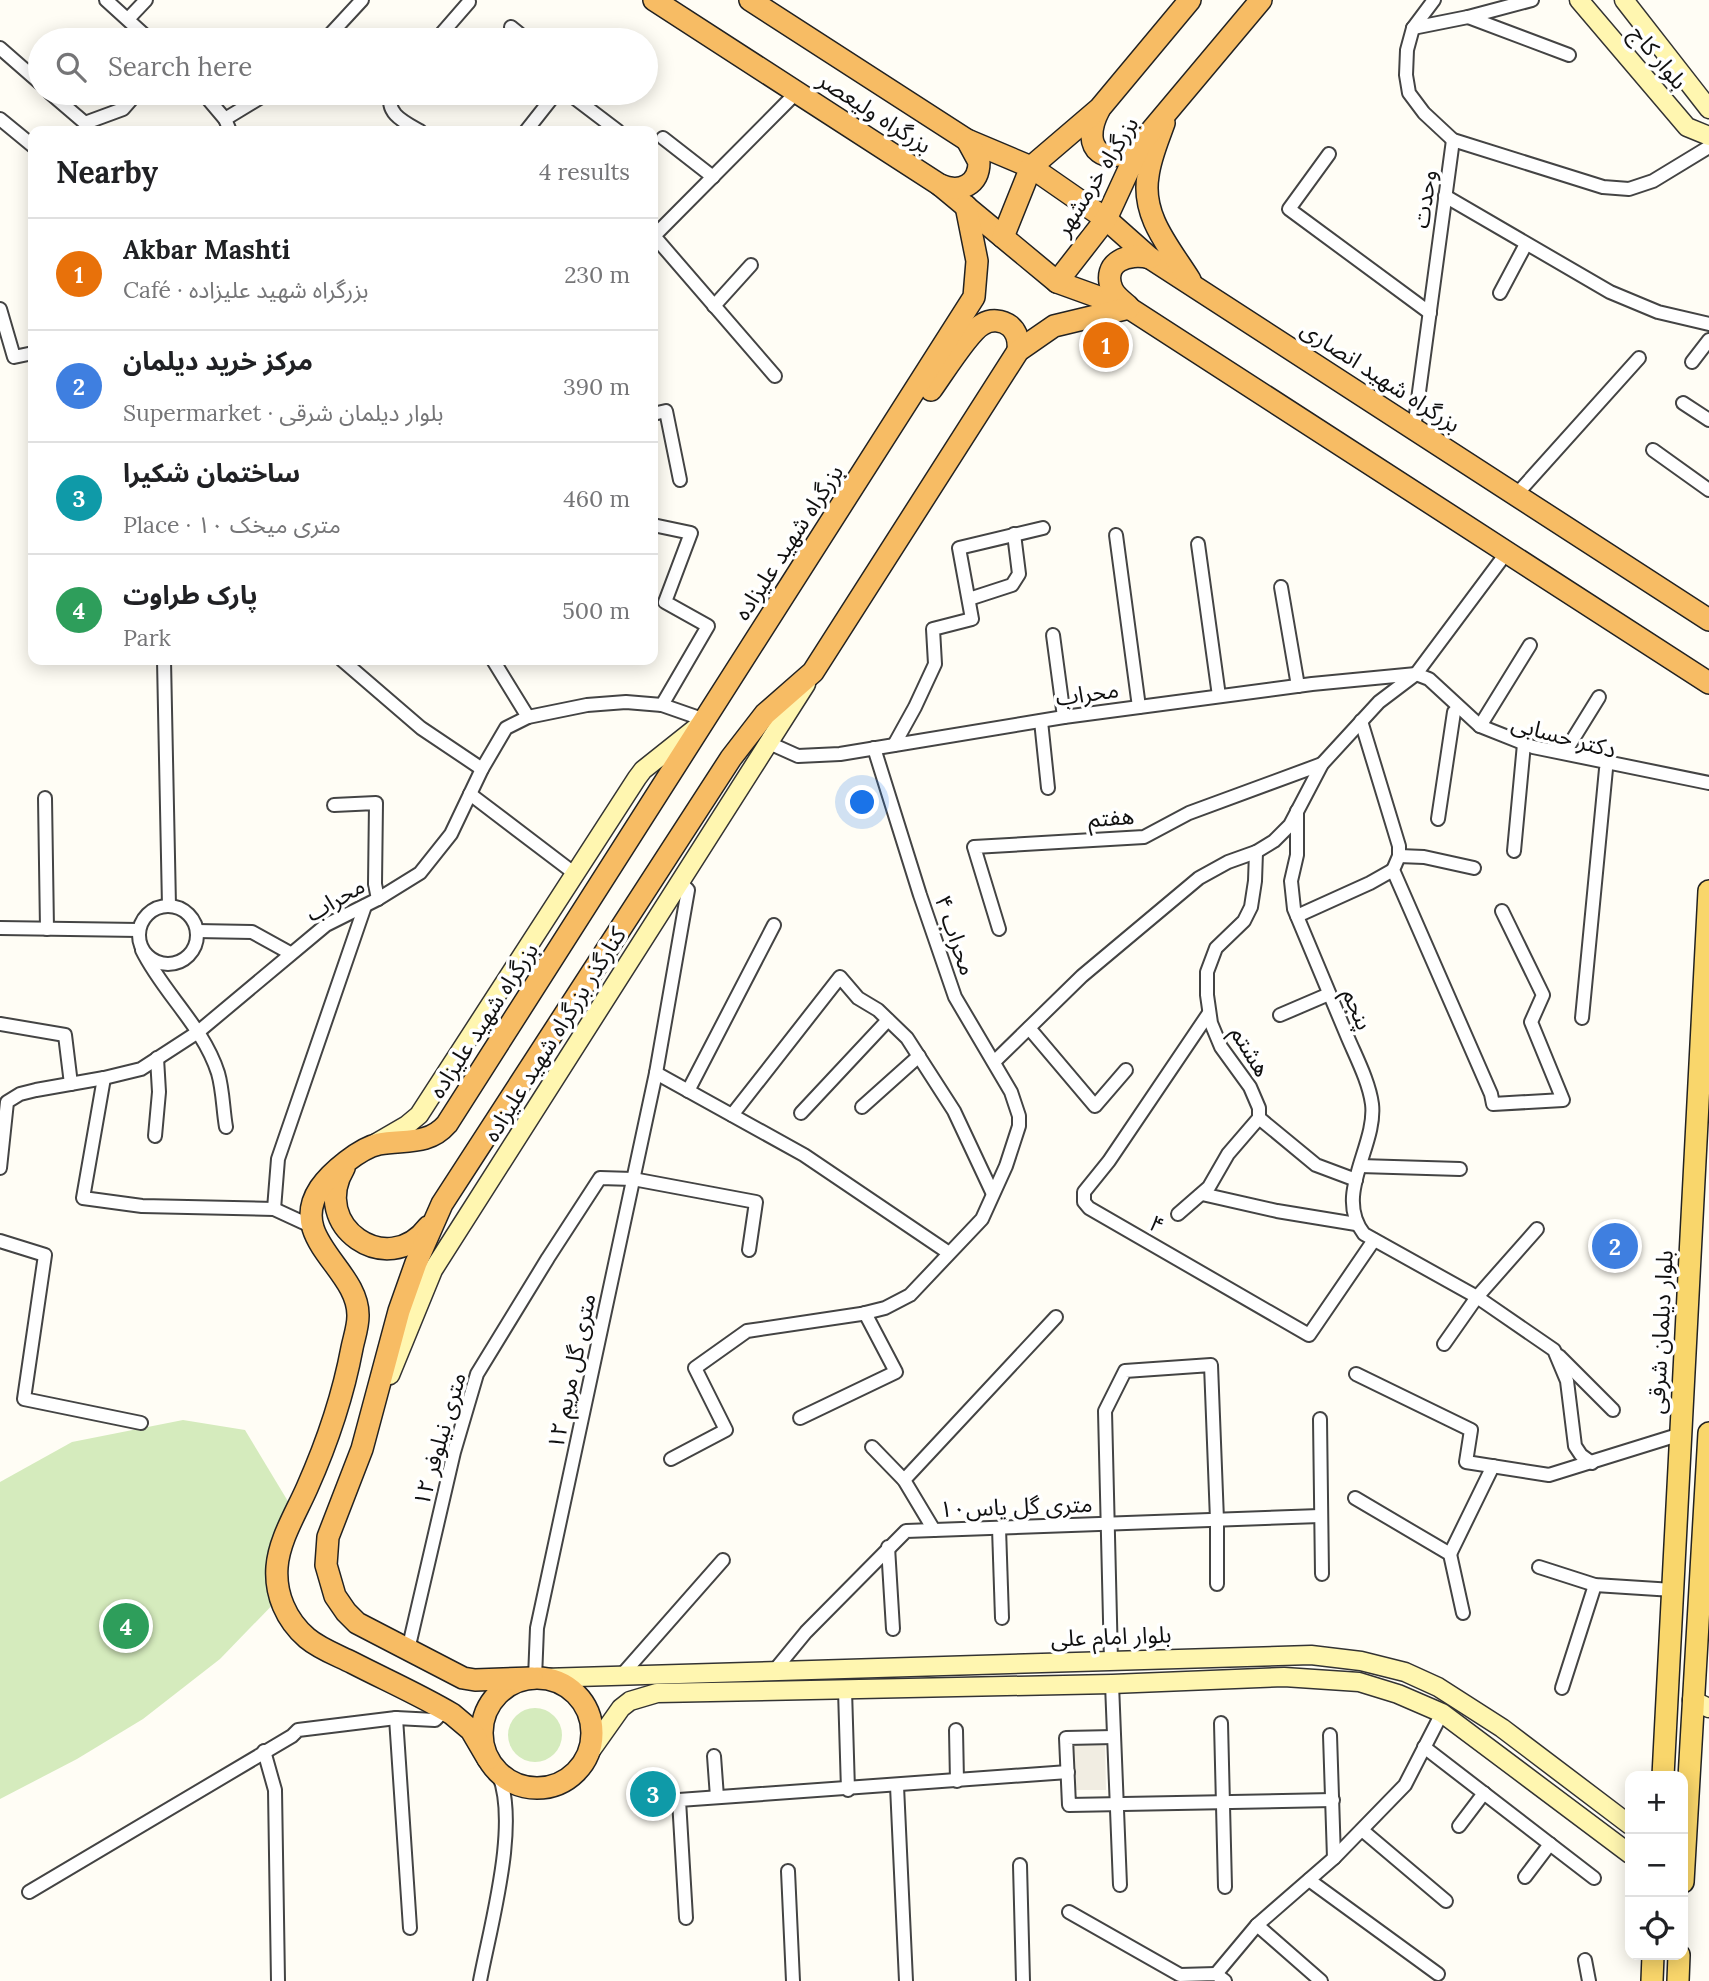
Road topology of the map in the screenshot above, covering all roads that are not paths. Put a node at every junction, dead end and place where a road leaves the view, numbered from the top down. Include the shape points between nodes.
1 (106, 0) edge
2 (146, 0) edge
3 (362, 0) edge
4 (654, 0) edge
5 (750, 0) edge
6 (1190, 0) edge
7 (1261, 0) edge
8 (1434, 0) edge
9 (1532, 0) edge
10 (1580, 0) edge
11 (1623, 0) edge
12 (468, 2) dead end
13 (1468, 17) junction
14 (128, 19) junction
15 (137, 28) edge
16 (336, 28) edge
17 (446, 28) edge
18 (1413, 28) junction
19 (0, 48) edge
20 (1569, 55) dead end
21 (28, 72) edge
22 (797, 92) junction
23 (64, 105) edge
24 (126, 105) edge
25 (212, 105) edge
26 (253, 105) edge
27 (390, 105) edge
28 (547, 105) edge
29 (584, 105) edge
30 (1100, 108) junction
31 (1709, 109) edge
32 (1167, 113) junction
33 (0, 119) edge
34 (228, 125) edge
35 (412, 126) edge
36 (530, 126) edge
37 (611, 126) edge
38 (1709, 136) edge
39 (663, 138) dead end
40 (967, 140) junction
41 (1453, 140) junction
42 (28, 142) edge
43 (1142, 143) junction
44 (1709, 147) edge
45 (1329, 154) dead end
46 (1031, 167) junction
47 (713, 177) junction
48 (940, 185) junction
49 (1445, 196) junction
50 (966, 206) junction
51 (1105, 219) junction
52 (658, 231) edge
53 (1003, 237) junction
54 (658, 242) edge
55 (1526, 244) junction
56 (1150, 258) junction
57 (751, 265) dead end
58 (1057, 282) junction
59 (1195, 288) junction
60 (1500, 293) dead end
61 (714, 306) junction
62 (1129, 308) junction
63 (0, 309) edge
64 (1430, 313) junction
65 (1709, 324) edge
66 (1709, 340) edge
67 (1018, 351) junction
68 (28, 354) edge
69 (1639, 358) dead end
70 (1692, 362) dead end
71 (775, 376) dead end
72 (1683, 403) dead end
73 (658, 413) edge
74 (899, 417) junction
75 (1709, 420) edge
76 (1414, 429) junction
77 (1653, 450) dead end
78 (680, 480) dead end
79 (1709, 491) edge
80 (1516, 495) junction
81 (658, 526) edge
82 (1043, 528) dead end
83 (1014, 534) junction
84 (1116, 535) dead end
85 (1198, 544) dead end
86 (1507, 552) junction
87 (1280, 587) dead end
88 (969, 599) junction
89 (1709, 620) edge
90 (1053, 635) dead end
91 (1530, 645) dead end
92 (164, 665) edge
93 (348, 665) edge
94 (496, 665) edge
95 (813, 672) junction
96 (1416, 674) junction
97 (1708, 684) edge
98 (1297, 686) junction
99 (1219, 696) junction
100 (1599, 697) dead end
101 (662, 705) junction
102 (1139, 707) junction
103 (1454, 712) junction
104 (528, 717) junction
105 (1064, 717) junction
106 (705, 720) junction
107 (1041, 721) junction
108 (1362, 721) junction
109 (1480, 726) junction
110 (769, 743) junction
111 (894, 745) junction
112 (1523, 747) junction
113 (874, 748) junction
114 (1565, 752) junction
115 (1322, 764) junction
116 (482, 769) junction
117 (1606, 769) junction
118 (1709, 783) edge
119 (1048, 788) dead end
120 (1709, 790) edge
121 (470, 794) junction
122 (45, 798) dead end
123 (334, 805) dead end
124 (1297, 811) junction
125 (1438, 819) dead end
126 (1514, 850) dead end
127 (1256, 852) junction
128 (1399, 856) junction
129 (1474, 868) dead end
130 (570, 870) dead end
131 (1393, 870) junction
132 (680, 882) junction
133 (1709, 891) edge
134 (378, 899) junction
135 (169, 906) junction
136 (365, 906) junction
137 (1502, 911) dead end
138 (1297, 916) junction
139 (774, 925) dead end
140 (0, 928) edge
141 (47, 929) junction
142 (999, 929) dead end
143 (139, 930) junction
144 (197, 931) junction
145 (142, 950) junction
146 (290, 953) junction
147 (1329, 994) junction
148 (1209, 1013) junction
149 (1280, 1015) dead end
150 (1582, 1018) dead end
151 (888, 1020) junction
152 (0, 1024) edge
153 (1029, 1028) junction
154 (198, 1032) junction
155 (919, 1056) junction
156 (157, 1058) junction
157 (994, 1062) junction
158 (1126, 1070) dead end
159 (656, 1073) junction
160 (104, 1078) junction
161 (71, 1084) junction
162 (688, 1091) junction
163 (4, 1101) edge
164 (862, 1107) dead end
165 (801, 1113) dead end
166 (732, 1115) junction
167 (1259, 1118) junction
168 (226, 1127) dead end
169 (155, 1136) dead end
170 (357, 1155) junction
171 (1360, 1166) junction
172 (0, 1168) edge
173 (1460, 1169) dead end
174 (633, 1180) junction
175 (1356, 1180) junction
176 (992, 1192) junction
177 (1202, 1194) junction
178 (442, 1204) junction
179 (274, 1209) junction
180 (1178, 1214) dead end
181 (1356, 1224) junction
182 (313, 1227) junction
183 (1537, 1229) dead end
184 (1374, 1240) junction
185 (0, 1241) edge
186 (749, 1250) dead end
187 (948, 1253) junction
188 (1477, 1297) junction
189 (865, 1313) junction
190 (1056, 1317) dead end
191 (1444, 1344) dead end
192 (1554, 1350) junction
193 (1356, 1374) dead end
194 (1613, 1410) dead end
195 (800, 1418) dead end
196 (1709, 1418) edge
197 (1320, 1419) dead end
198 (141, 1423) dead end
199 (1709, 1433) edge
200 (1681, 1434) junction
201 (365, 1437) junction
202 (872, 1447) dead end
203 (671, 1459) dead end
204 (1592, 1463) junction
205 (1493, 1466) junction
206 (904, 1480) junction
207 (1707, 1481) edge
208 (1355, 1498) dead end
209 (1320, 1516) junction
210 (1217, 1520) junction
211 (1108, 1524) junction
212 (999, 1528) junction
213 (934, 1530) junction
214 (888, 1547) junction
215 (1450, 1554) junction
216 (723, 1560) dead end
217 (1539, 1567) dead end
218 (1322, 1574) dead end
219 (1217, 1584) dead end
220 (1595, 1586) junction
221 (1672, 1590) junction
222 (1463, 1613) dead end
223 (1002, 1618) dead end
224 (893, 1629) dead end
225 (408, 1650) junction
226 (1111, 1661) junction
227 (1669, 1662) junction
228 (774, 1671) junction
229 (1701, 1672) edge
230 (620, 1677) junction
231 (537, 1678) junction
232 (1112, 1684) junction
233 (1562, 1688) dead end
234 (845, 1690) junction
235 (1701, 1704) edge
236 (445, 1710) junction
237 (1442, 1713) junction
238 (397, 1718) junction
239 (1221, 1723) dead end
240 (957, 1730) dead end
241 (1330, 1735) dead end
242 (1114, 1737) junction
243 (1424, 1747) junction
244 (264, 1751) junction
245 (587, 1756) junction
246 (714, 1756) dead end
247 (493, 1765) junction
248 (1663, 1771) edge
249 (1068, 1772) junction
250 (957, 1781) junction
251 (897, 1786) junction
252 (848, 1790) junction
253 (1485, 1793) junction
254 (717, 1797) junction
255 (1333, 1800) junction
256 (1223, 1803) junction
257 (1115, 1805) junction
258 (1459, 1826) dead end
259 (1362, 1830) junction
260 (1625, 1834) edge
261 (1626, 1834) edge
262 (1688, 1834) edge
263 (1550, 1844) junction
264 (1334, 1858) junction
265 (1020, 1865) dead end
266 (788, 1871) dead end
267 (1525, 1877) dead end
268 (1594, 1878) dead end
269 (1309, 1880) junction
270 (1120, 1885) dead end
271 (1225, 1887) dead end
272 (29, 1892) dead end
273 (1446, 1901) dead end
274 (1069, 1912) dead end
275 (686, 1918) dead end
276 (1257, 1925) junction
277 (410, 1928) dead end
278 (1585, 1960) dead end
279 (1653, 1960) edge
280 (1679, 1960) edge
281 (1438, 1974) dead end
282 (1220, 1978) edge
283 (278, 1981) edge
284 (480, 1981) edge
285 (793, 1981) edge
286 (906, 1981) edge
287 (1023, 1981) edge
288 (1321, 1981) edge
289 (1589, 1981) edge
290 (1652, 1981) edge
291 (1678, 1981) edge

1 - 14 street
2 - 14 street
3 - 16 street
4 - 22 highway, بزرگراه ولیعصر
5 - 40 highway, بزرگراه ولیعصر
6 - 30 highway, بزرگراه خرمشهر
7 - 32 highway, بزرگراه خرمشهر
8 - 18 street, وحدت
9 - 13 street
10 - 38 main road, بلوار کاج via 1686,127
11 - 31 main road, بلوار کاج
12 - 17 street
13 - 18 street
13 - 20 street
14 - 15 street
18 - 41 street, وحدت via 1407,50 1409,93
19 - 21 street
22 - 47 street
22 - 48 highway, بزرگراه ولیعصر
23 - 24 street via 85,123
25 - 34 street
26 - 34 street
27 - 35 street via 392,112
28 - 36 street
29 - 37 street
30 - 43 highway via 1091,133 1100,152 1121,156
30 - 46 highway, بزرگراه خرمشهر
32 - 43 highway, بزرگراه خرمشهر
32 - 59 highway via 1148,174 1148,202 1159,232
33 - 42 street
39 - 47 street
40 - 46 highway, بزرگراه ولیعصر
40 - 48 highway via 979,162 975,178 962,188
41 - 44 street via 1602,187 1629,189 1653,181
41 - 49 street, وحدت
43 - 51 highway, بزرگراه خرمشهر
45 - 64 street via 1289,209
46 - 51 highway, بزرگراه شهید انصاری
46 - 53 highway, بزرگراه خرمشهر
47 - 52 street
48 - 50 highway, بزرگراه ولیعصر
49 - 55 street
49 - 64 street, وحدت
50 - 53 highway, بزرگراه ولیعصر
50 - 74 highway, بزرگراه شهید علیزاده via 977,261 974,297
51 - 56 highway, بزرگراه شهید انصاری
51 - 58 highway, بزرگراه خرمشهر
53 - 58 highway, بزرگراه ولیعصر
54 - 61 street
55 - 60 street
55 - 65 street via 1610,292 1658,312
56 - 59 highway, بزرگراه شهید انصاری
56 - 62 highway via 1130,255 1114,268 1112,289
57 - 61 street
58 - 62 highway
59 - 76 highway, بزرگراه شهید انصاری
61 - 71 street
62 - 67 highway via 1054,326
62 - 86 highway
63 - 68 street via 15,357
64 - 76 street, وحدت
66 - 70 street
67 - 74 highway via 1017,335 1009,325 993,321 981,325 923,401
67 - 95 highway
69 - 80 street
72 - 75 street
73 - 78 street via 666,411
74 - 106 highway, بزرگراه شهید علیزاده
76 - 80 highway, بزرگراه شهید انصاری
77 - 79 street
80 - 89 highway, بزرگراه شهید انصاری
81 - 101 street via 691,533 664,603 708,626
82 - 83 street
83 - 88 street via 1019,574 1012,586
83 - 88 street via 959,548
84 - 102 street
85 - 99 street
86 - 96 street
86 - 97 highway
87 - 98 street
88 - 111 street via 972,619 933,629 935,664
90 - 105 street
91 - 109 street
92 - 135 street
93 - 116 street via 421,728
94 - 104 street
95 - 110 main road, کنارگذر بزرگراه شهید علیزاده
95 - 178 highway via 777,701 737,749
96 - 98 street, محراب
96 - 103 street, دکتر حسابی via 1422,685
96 - 108 street
96 - 109 street, دکتر حسابی via 1429,680
98 - 99 street, محراب
99 - 102 street, محراب
100 - 114 street
101 - 104 street, محراب via 587,705
101 - 106 street, محراب
102 - 105 street, محراب
103 - 112 street, دکتر حسابی via 1476,732
103 - 125 street
104 - 116 street, محراب via 506,728
105 - 107 street, محراب
106 - 170 main road via 637,778 419,1115
106 - 170 highway, بزرگراه شهید علیزاده via 446,1126 421,1141 383,1143
107 - 111 street, محراب
107 - 119 street
108 - 115 street
108 - 128 street
109 - 112 street, دکتر حسابی
110 - 113 street, محراب via 799,756
110 - 132 main road, کنارگذر بزرگراه شهید علیزاده
111 - 113 street, محراب
112 - 114 street, دکتر حسابی
112 - 117 street, دکتر حسابی
112 - 126 street
113 - 157 street, محراب ۴ via 955,997
114 - 118 street, دکتر حسابی
115 - 124 street
115 - 142 street, هفتم via 1189,813 1144,837 974,847
116 - 121 street, محراب
117 - 120 street, دکتر حسابی
117 - 150 street
121 - 130 street
121 - 134 street, محراب via 451,834 420,873
122 - 141 street
123 - 134 street via 376,803
124 - 127 street via 1290,825
124 - 138 street, پنجم via 1297,855 1291,881
127 - 148 street, هشتم via 1251,907 1244,921 1216,948 1207,972
127 - 153 street via 1199,878 1082,976
128 - 129 street via 1424,856
128 - 131 street
131 - 137 street via 1493,1104 1563,1100 1531,1022 1542,995
131 - 138 street
132 - 159 street, ۱۲ متری گل مریم via 688,890
132 - 201 main road, کنارگذر بزرگراه شهید علیزاده via 433,1270
133 - 200 main road, بلوار دیلمان شرقی
134 - 136 street, محراب
135 - 143 street via 153,910
135 - 144 street via 187,913
136 - 146 street, محراب via 326,925
136 - 179 street via 278,1159
138 - 147 street, پنجم
139 - 162 street
140 - 141 street
141 - 143 street
143 - 145 street
144 - 145 street via 195,947 178,963 158,963
144 - 146 street via 251,932
145 - 154 street via 152,971
146 - 154 street, محراب
147 - 149 street
147 - 171 street, پنجم via 1372,1103
148 - 167 street, هشتم via 1221,1047 1250,1087
148 - 184 street, ۴ via 1084,1192 1084,1202 1309,1335
151 - 155 street
151 - 165 street
151 - 166 street via 858,998 840,977
152 - 161 street via 65,1035
153 - 157 street
153 - 158 street via 1094,1105
154 - 156 street, محراب
154 - 168 street via 218,1074
155 - 164 street
155 - 176 street via 954,1111
156 - 160 street, محراب via 141,1069
156 - 169 street
157 - 176 street, محراب ۴ via 1011,1092 1019,1126
159 - 162 street
159 - 174 street, ۱۲ متری گل مریم
160 - 161 street, محراب
160 - 179 street via 83,1198 142,1206
161 - 163 street, محراب
162 - 166 street
163 - 172 street, محراب
166 - 187 street via 804,1155
167 - 175 street via 1316,1165
167 - 177 street
170 - 178 highway via 338,1181 336,1206 346,1229 366,1244 391,1248 411,1242 424,1232
170 - 182 highway, بزرگراه شهید علیزاده via 318,1192
171 - 173 street
171 - 175 street, پنجم
174 - 186 street via 756,1202
174 - 225 street, ۱۲ متری نیلوفر via 600,1178 477,1374
174 - 231 street, ۱۲ متری گل مریم via 537,1628
175 - 181 street, پنجم
176 - 187 street via 982,1219
177 - 180 street
177 - 181 street
178 - 201 highway via 399,1311
179 - 182 street
181 - 184 street
182 - 236 highway via 353,1295 358,1320 329,1432 279,1553 280,1597 292,1622 312,1642
183 - 188 street
184 - 188 street
185 - 198 street via 45,1255 24,1399
187 - 189 street via 910,1295
188 - 191 street
188 - 192 street
189 - 195 street via 896,1372
189 - 203 street via 747,1331 695,1368 726,1430
190 - 206 street
192 - 194 street
192 - 204 street via 1567,1381 1574,1446
193 - 205 street via 1471,1430 1466,1462
196 - 200 main road
197 - 209 street
199 - 207 main road
200 - 204 street
200 - 221 main road, بلوار دیلمان شرقی
201 - 225 highway via 331,1526 326,1565 330,1584 348,1615
202 - 206 street
204 - 205 street via 1549,1475
205 - 215 street
206 - 213 street
207 - 229 main road
208 - 215 street
209 - 210 street, ۱۰متری گل یاس
209 - 218 street
210 - 211 street, ۱۰متری گل یاس
210 - 211 street via 1210,1365 1125,1371 1105,1411
210 - 219 street
211 - 212 street, ۱۰متری گل یاس
211 - 226 street
212 - 213 street, ۱۰متری گل یاس
212 - 223 street
213 - 214 street, ۱۰متری گل یاس via 906,1531
214 - 224 street
214 - 228 street, ۱۰متری گل یاس
215 - 222 street
216 - 230 street
217 - 220 street
220 - 221 street
220 - 233 street
221 - 227 main road, بلوار دیلمان شرقی
225 - 231 highway via 467,1679
226 - 228 main road, بلوار امام علی
226 - 232 main road
226 - 261 main road, بلوار امام علی via 1311,1655 1405,1672 1438,1687 1502,1728
227 - 235 main road via 1678,1691
227 - 248 main road, بلوار دیلمان شرقی
228 - 230 main road, بلوار امام علی
229 - 235 main road
230 - 231 main road, بلوار امام علی
231 - 245 highway via 565,1686 585,1706 592,1734
231 - 247 highway via 505,1688 490,1705 482,1730 483,1745
232 - 234 main road, بلوار امام علی
232 - 237 main road, بلوار امام علی via 1309,1677 1359,1682
232 - 242 street
234 - 245 main road, بلوار امام علی via 640,1696 621,1708
234 - 252 street
235 - 262 main road
236 - 238 street via 435,1720
236 - 247 highway via 471,1730
237 - 243 street
237 - 260 main road, بلوار امام علی
238 - 244 street via 298,1730
238 - 277 street
239 - 256 street
240 - 250 street
241 - 255 street
242 - 249 street via 1066,1738
242 - 257 street
243 - 253 street
243 - 259 street via 1405,1785
244 - 272 street
244 - 283 street via 275,1790
245 - 247 highway via 563,1783 543,1788 518,1785
246 - 254 street
247 - 284 street via 505,1794 506,1842
249 - 250 street
249 - 257 street via 1069,1805
250 - 251 street
251 - 252 street
251 - 286 street
252 - 254 street
253 - 258 street
253 - 263 street
254 - 275 street via 679,1800
255 - 256 street
255 - 264 street
256 - 257 street
256 - 271 street
257 - 270 street
259 - 264 street
259 - 273 street
263 - 267 street
263 - 268 street
264 - 269 street
265 - 287 street
266 - 285 street
269 - 276 street
269 - 281 street
274 - 282 street via 1180,1975
276 - 282 street
276 - 288 street
278 - 289 street
279 - 290 main road
280 - 291 main road

